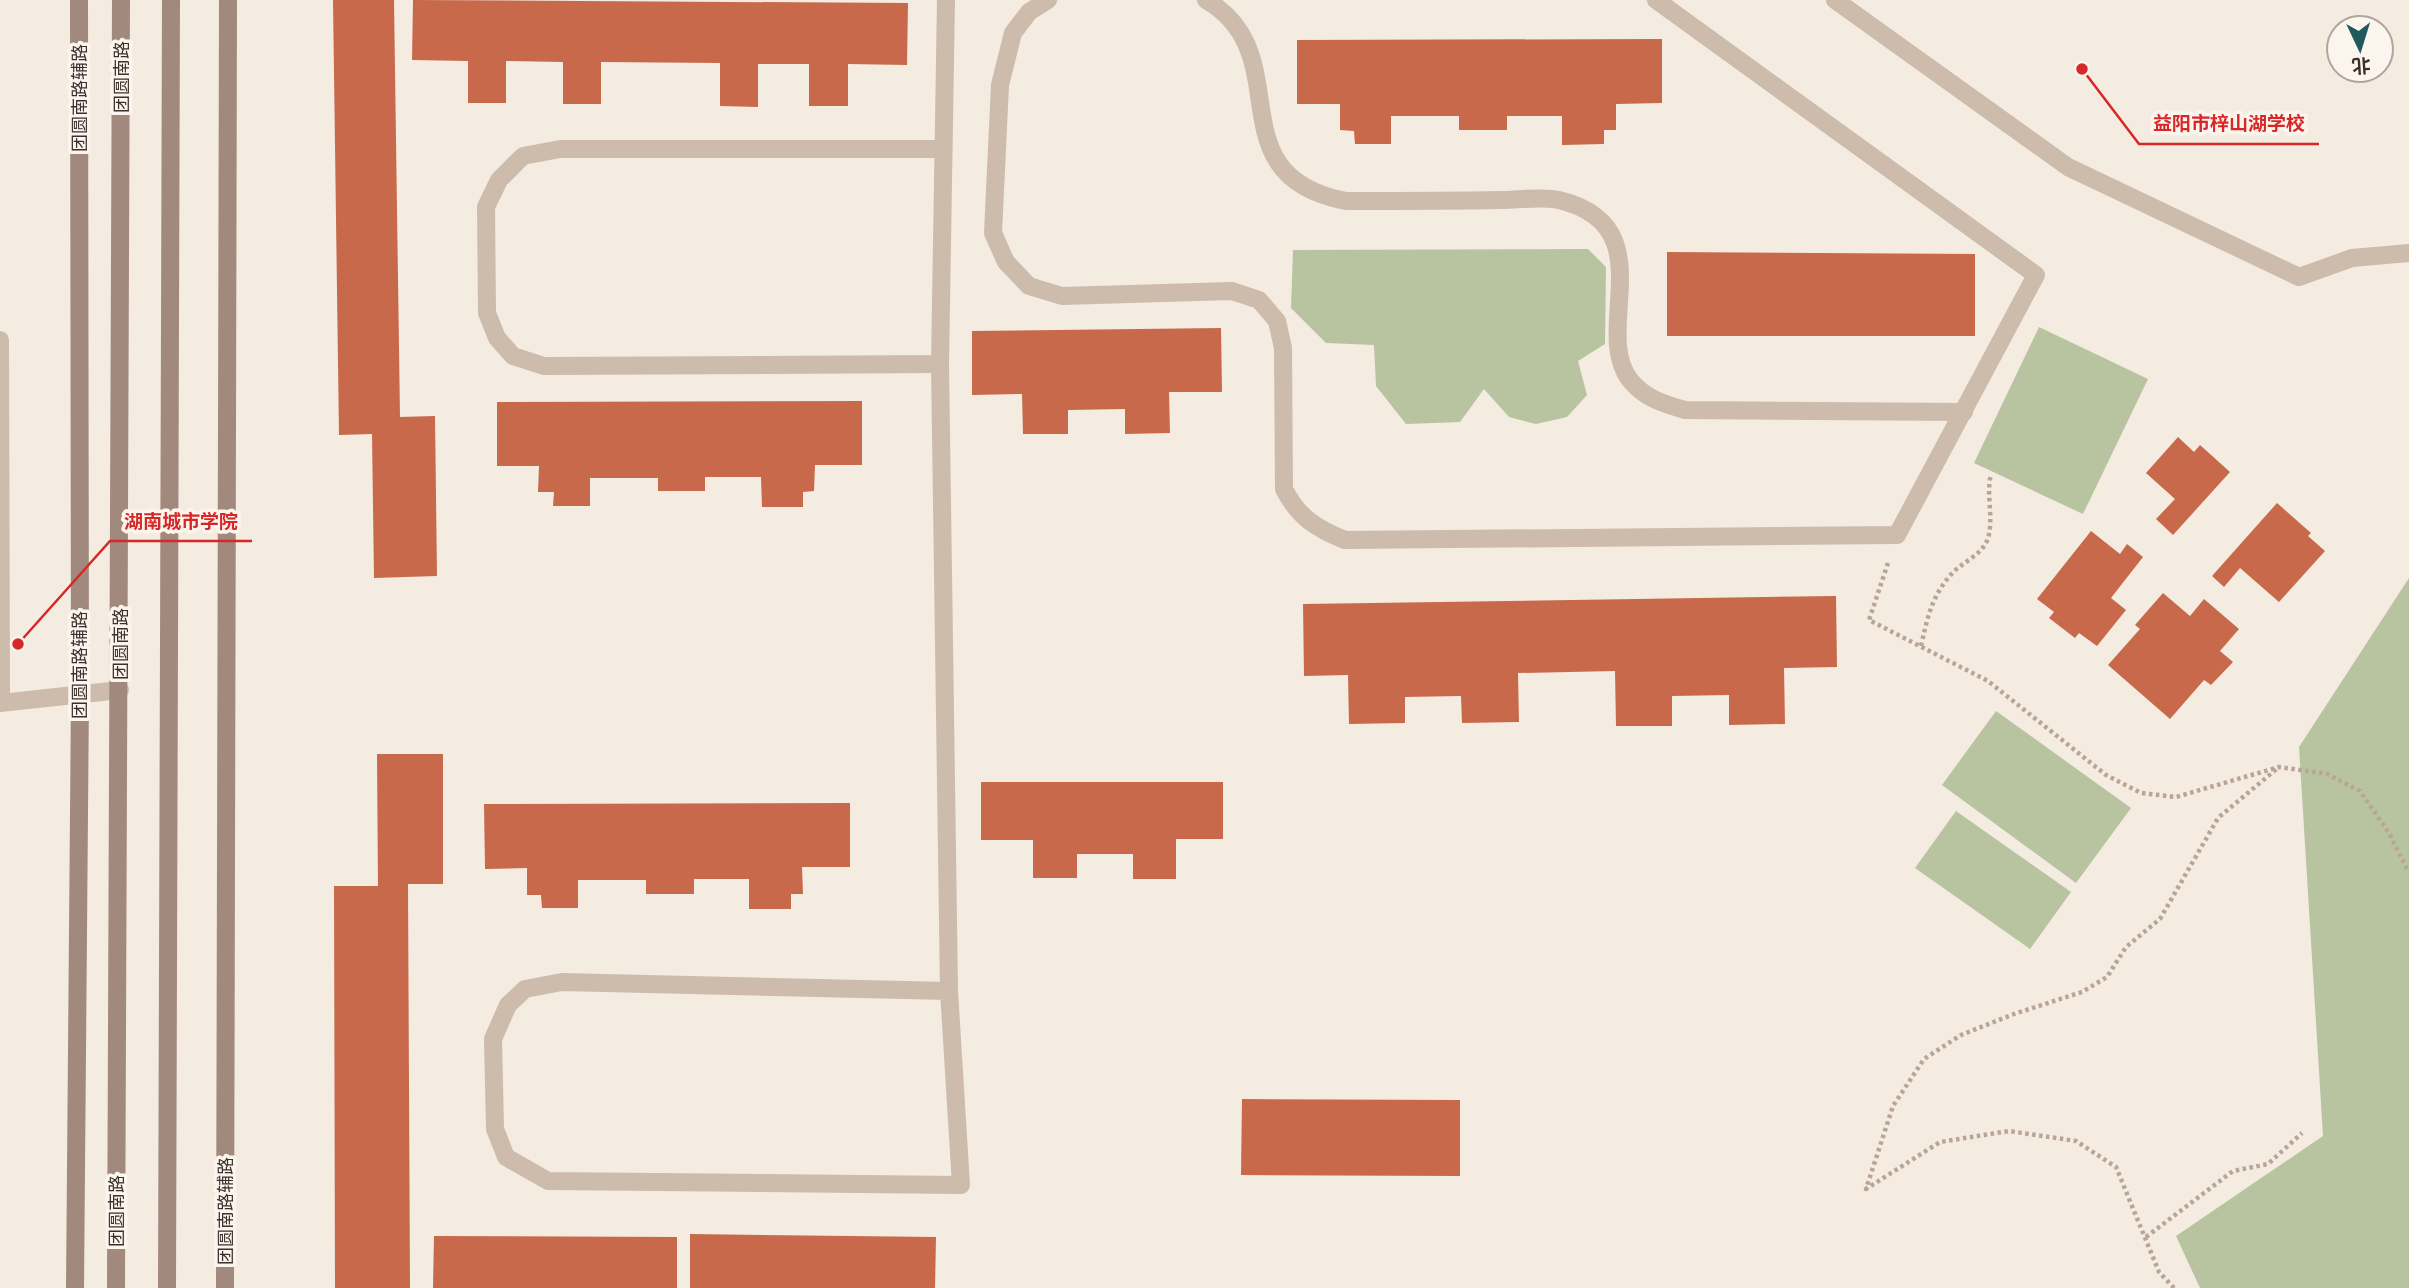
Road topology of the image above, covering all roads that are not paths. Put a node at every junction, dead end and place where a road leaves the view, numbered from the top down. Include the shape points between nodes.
1 (79, 0) edge
2 (121, 0) edge
3 (171, 0) edge
4 (228, 0) edge
5 (946, 0) edge
6 (1048, 0) edge
7 (1206, 0) edge
8 (1656, 0) edge
9 (1835, 0) edge
10 (942, 149) junction
11 (2409, 253) edge
12 (0, 340) edge
13 (940, 364) junction
14 (1964, 412) junction
15 (120, 690) junction
16 (80, 694) junction
17 (1, 703) edge
18 (949, 991) junction
19 (75, 1288) edge
20 (116, 1288) edge
21 (167, 1288) edge
22 (225, 1288) edge

1 - 16 street, 团圆南路辅路
2 - 15 street, 团圆南路
3 - 21 street
4 - 22 street, 团圆南路辅路
5 - 10 street
6 - 14 street via 1029,12 1013,33 1000,85 993,233 1006,262 1029,286 1062,296 1232,291 1259,300 1277,321 1283,348 1284,489 1294,509 1318,529 1345,540 1897,536
7 - 14 street via 1222,9 1243,33 1254,61 1265,141 1288,175 1318,196 1346,201 1558,200 1591,214 1612,235 1620,262 1620,356 1630,380 1656,402 1685,410
8 - 14 street via 2036,275
9 - 11 street via 2068,167 2299,277 2352,258
10 - 13 street
10 - 13 street via 560,149 523,156 499,180 486,207 487,313 497,338 513,356 544,366
12 - 17 street
13 - 18 street
15 - 16 street
15 - 20 street, 团圆南路
16 - 17 street
16 - 19 street, 团圆南路辅路
18 - 18 street via 562,982 525,989 508,1005 493,1039 495,1129 506,1157 548,1181 961,1185

